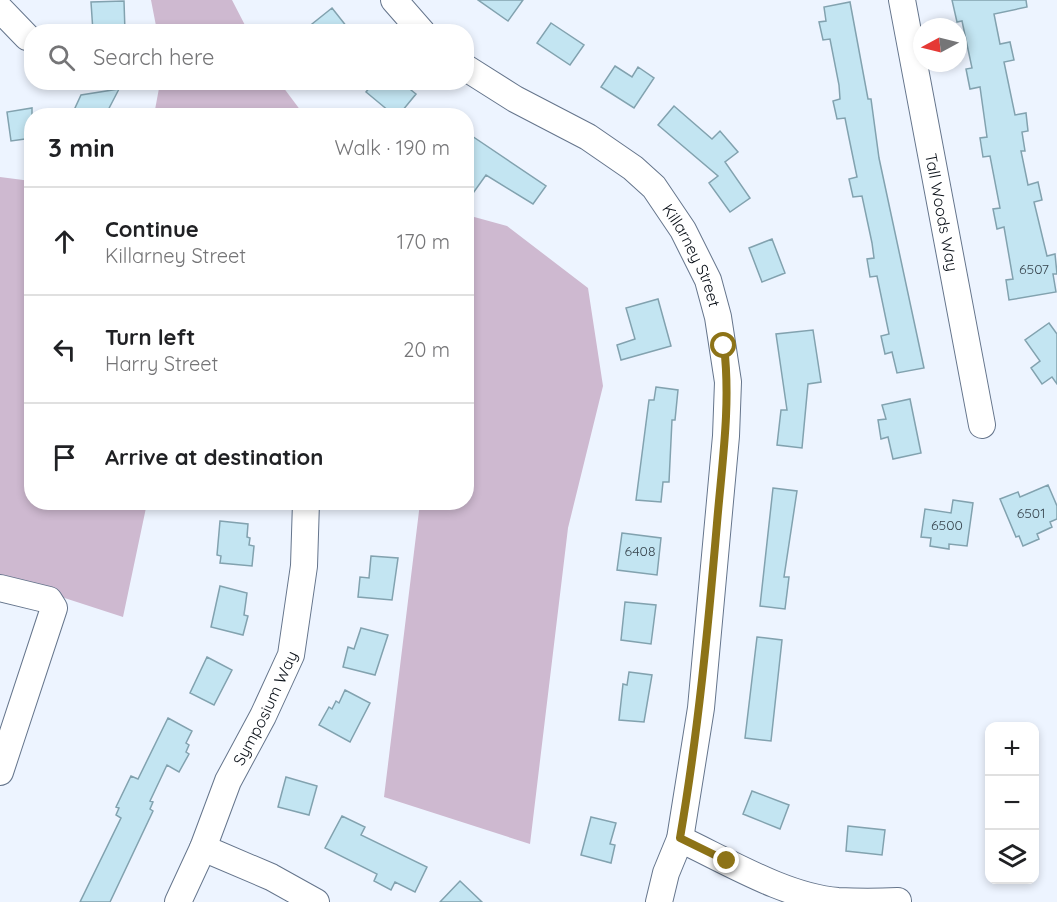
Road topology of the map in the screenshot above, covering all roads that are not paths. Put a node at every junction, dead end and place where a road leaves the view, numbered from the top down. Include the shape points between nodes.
1 (394, 0) edge
2 (902, 0) edge
3 (0, 9) edge
4 (415, 24) edge
5 (24, 34) edge
6 (474, 73) edge
7 (982, 425) dead end
8 (306, 510) edge
9 (0, 588) edge
10 (0, 771) edge
11 (680, 838) junction
12 (203, 848) junction
13 (898, 901) edge
14 (178, 902) edge
15 (316, 902) edge
16 (659, 902) edge

1 - 4 street
2 - 7 street, Tall Woods Way
3 - 5 street
6 - 11 street, Killarney Street via 588,137 633,168 654,187 683,230 708,280 729,382 701,708
8 - 12 street, Symposium Way via 304,566 291,655 228,781
9 - 10 street via 49,600 54,608
11 - 13 street via 763,878 817,898
11 - 16 street, Killarney Street
12 - 14 street, Symposium Way
12 - 15 street via 271,877

